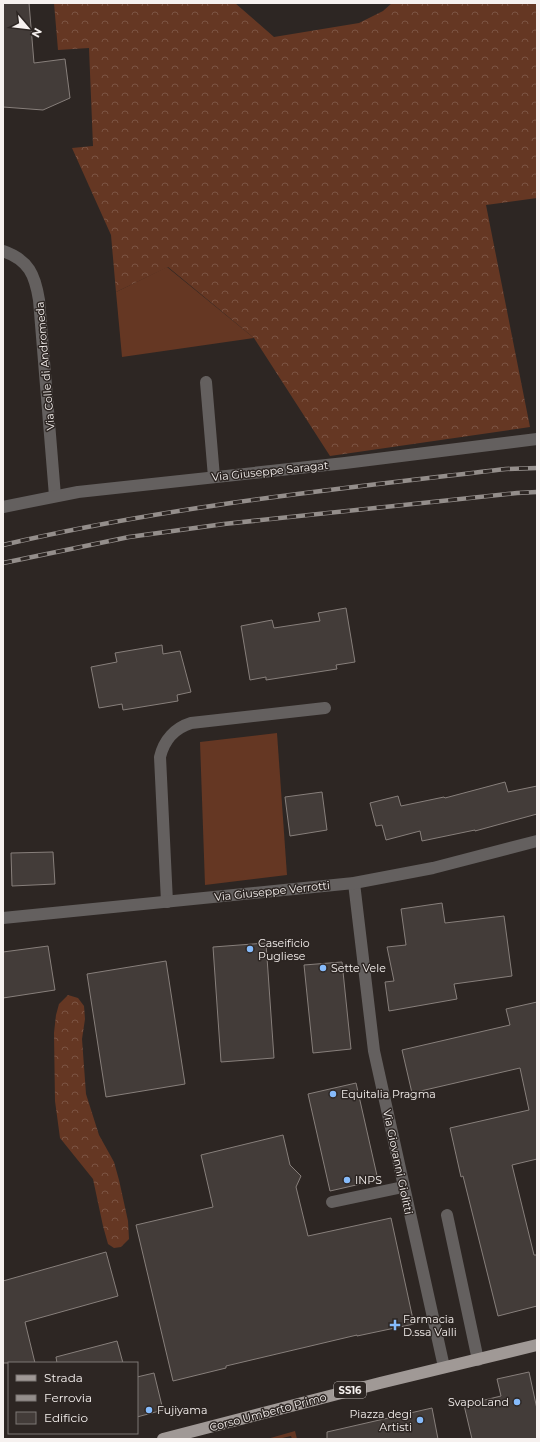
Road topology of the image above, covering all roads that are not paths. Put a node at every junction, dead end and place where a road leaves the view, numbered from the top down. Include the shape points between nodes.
1 (3, 252) edge
2 (206, 382) dead end
3 (537, 439) edge
4 (214, 477) junction
5 (56, 496) junction
6 (3, 507) edge
7 (325, 708) dead end
8 (537, 840) edge
9 (354, 883) junction
10 (167, 902) junction
11 (3, 918) edge
12 (403, 1187) junction
13 (332, 1202) dead end
14 (447, 1214) dead end
15 (537, 1345) edge
16 (478, 1360) junction
17 (444, 1367) junction
18 (163, 1439) edge

1 - 5 street, Via Colle di Andromeda via 16,257 28,267 37,287
2 - 4 street
3 - 4 street, Via Giuseppe Saragat
4 - 5 street, Via Giuseppe Saragat
5 - 6 street, Via Giuseppe Saragat
7 - 10 street via 191,723 171,734 160,757
8 - 9 street, Via Giuseppe Verrotti via 432,868
9 - 10 street, Via Giuseppe Verrotti
9 - 12 street, Via Giovanni Giolitti via 374,1051
10 - 11 street, Via Giuseppe Verrotti
12 - 13 street
12 - 17 street, Via Giovanni Giolitti
14 - 16 street
15 - 16 main road, Corso Umberto Primo / SS16
16 - 17 main road, Corso Umberto Primo / SS16
17 - 18 main road, Corso Umberto Primo / SS16

